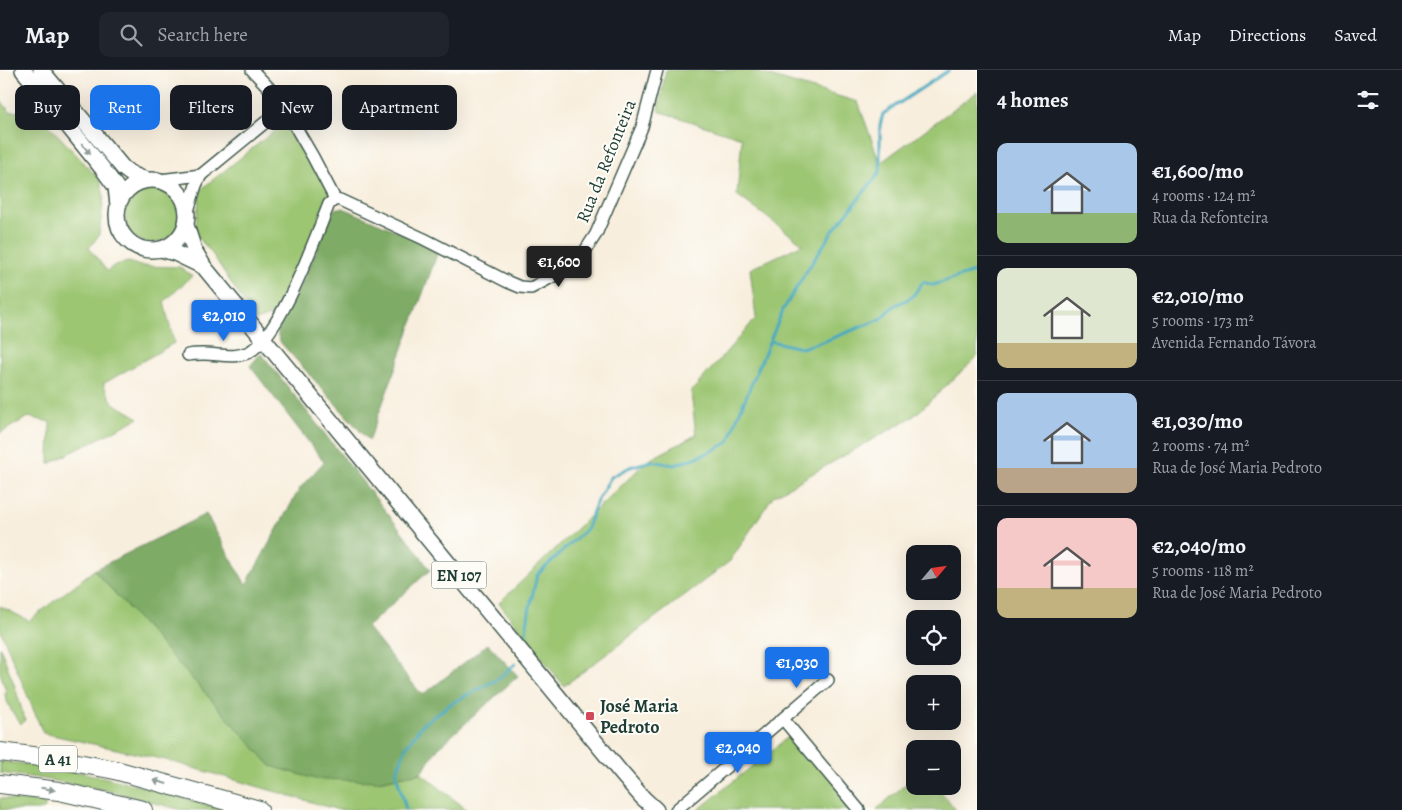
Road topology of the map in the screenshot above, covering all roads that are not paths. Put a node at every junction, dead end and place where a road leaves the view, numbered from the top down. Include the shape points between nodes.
1 (23, 70) edge
2 (41, 70) edge
3 (252, 70) edge
4 (657, 70) edge
5 (266, 85) edge
6 (262, 125) edge
7 (297, 130) edge
8 (201, 175) junction
9 (154, 180) junction
10 (335, 199) junction
11 (118, 204) junction
12 (186, 220) junction
13 (162, 249) junction
14 (204, 267) junction
15 (264, 338) junction
16 (188, 355) dead end
17 (828, 680) dead end
18 (783, 719) junction
19 (0, 752) edge
20 (0, 784) edge
21 (143, 810) edge
22 (259, 810) edge
23 (656, 810) edge
24 (676, 810) edge
25 (858, 810) edge

1 -> 11 main road, EN 107 via 116,187
2 - 9 main road, EN 107 via 129,174
3 - 5 street
4 - 10 street, Rua da Refonteira via 642,127 596,234 572,265 530,288 508,282
6 - 8 street
7 - 10 street
8 - 9 street
8 - 12 street
9 - 11 main road via 137,183 127,189
9 - 12 main road, EN 107 via 179,192 185,202
10 - 15 street via 329,204 278,319
11 - 13 main road, EN 107 via 117,221 128,241 138,248
12 - 13 main road via 181,236
12 - 14 main road, EN 107 via 194,250
13 - 14 main road, EN 107
14 - 15 main road, EN 107
15 - 16 street via 250,352 239,356
15 - 23 main road, EN 107 via 622,774
17 - 18 street
18 - 24 street
18 - 25 street
22 -> 19 highway, A 41 via 115,770
20 -> 21 highway, A 41 via 40,788

